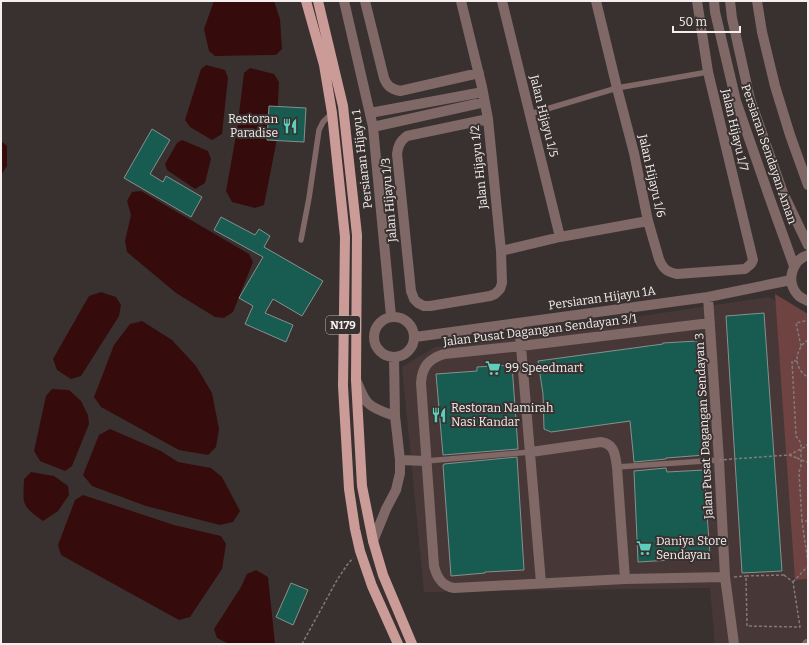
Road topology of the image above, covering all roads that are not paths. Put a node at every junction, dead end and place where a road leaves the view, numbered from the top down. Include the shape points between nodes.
1 (306, 1) edge
2 (318, 1) edge
3 (344, 1) edge
4 (365, 1) edge
5 (461, 1) edge
6 (502, 1) edge
7 (596, 1) edge
8 (697, 1) edge
9 (714, 1) edge
10 (730, 1) edge
11 (757, 1) edge
12 (708, 72) junction
13 (479, 73) junction
14 (617, 88) junction
15 (484, 97) junction
16 (332, 113) junction
17 (370, 113) junction
18 (530, 114) junction
19 (488, 119) junction
20 (373, 127) junction
21 (808, 185) edge
22 (648, 221) junction
23 (560, 237) junction
24 (300, 240) dead end
25 (808, 245) edge
26 (501, 251) junction
27 (808, 255) edge
28 (751, 264) joint
29 (794, 266) junction
30 (791, 280) junction
31 (708, 296) junction
32 (808, 301) edge
33 (459, 302) joint
34 (391, 316) junction
35 (519, 323) junction
36 (710, 323) junction
37 (415, 337) junction
38 (521, 346) junction
39 (394, 358) junction
40 (356, 380) junction
41 (395, 416) junction
42 (530, 452) junction
43 (400, 460) junction
44 (719, 460) junction
45 (426, 461) junction
46 (617, 467) junction
47 (373, 541) junction
48 (725, 577) junction
49 (625, 579) junction
50 (541, 583) junction
51 (398, 644) edge
52 (412, 644) edge
53 (734, 644) edge

1 - 16 main road, N179 via 324,65
2 - 40 main road, N179 via 343,106 357,235
3 - 17 street, Persiaran Hijayu 1
4 - 13 street via 384,78 394,90
5 - 13 street, Jalan Hijayu 1/2
6 - 18 street, Jalan Hijayu 1/5
7 - 14 street, Jalan Hijayu 1/6
8 - 12 street, Jalan Hijayu 1/7
9 - 29 street, Persiaran Sendayan Aman via 736,101
10 - 25 street, Persiaran Sendayan Aman via 750,99 783,193
11 - 21 street via 775,86
12 - 14 lane
12 - 28 street, Jalan Hijayu 1/7 via 753,260
13 - 15 street, Jalan Hijayu 1/2
14 - 18 lane
14 - 22 street, Jalan Hijayu 1/6
15 - 17 street
15 - 19 street, Jalan Hijayu 1/2
15 - 20 street
16 - 24 lane via 319,130
16 - 51 main road, N179 via 345,237 342,386 349,489 360,550 372,586
17 - 20 street, Persiaran Hijayu 1
18 - 23 street, Jalan Hijayu 1/5
19 - 26 street, Jalan Hijayu 1/2
19 - 33 street, Jalan Hijayu 1/3 via 407,136 401,140 398,147 411,291 414,299 424,306
20 - 34 street, Persiaran Hijayu 1
22 - 23 street
22 - 28 street, Jalan Hijayu 1/6 via 661,265 670,272 677,274 745,269
23 - 26 street
26 - 33 street, Jalan Hijayu 1/2 via 500,289 490,296
27 - 29 street
29 - 30 street
30 - 31 street, Persiaran Hijayu 1A
30 - 32 street via 797,294
31 - 35 street, Persiaran Hijayu 1A
31 - 36 street, Jalan Pusat Dagangan Sendayan 3
34 - 37 street via 405,319 414,330
34 - 39 street via 379,323 375,329 374,342 381,353
35 - 37 street, Persiaran Hijayu 1A
35 - 38 street
36 - 38 street, Jalan Pusat Dagangan Sendayan 3/1
36 - 44 street, Jalan Pusat Dagangan Sendayan 3
37 - 39 street via 411,349 406,354
38 - 42 street
38 - 45 street, Jalan Pusat Dagangan Sendayan 3/1 via 444,354 429,361 421,374
39 - 41 street
40 - 41 street via 371,406
40 - 47 main road, N179 via 362,486
41 - 43 street
42 - 45 lane
42 - 46 street via 607,443 614,451
42 - 50 street
43 - 45 street
43 - 47 street via 396,490
44 - 46 lane
44 - 48 street, Jalan Pusat Dagangan Sendayan 3
45 - 50 street, Jalan Pusat Dagangan Sendayan 3/1 via 434,566 435,573 443,584 454,588
46 - 49 street
47 - 52 main road, N179 via 383,574
48 - 49 street, Jalan Pusat Dagangan Sendayan 3/1
48 - 53 street, Jalan Pusat Dagangan Sendayan 3
49 - 50 street, Jalan Pusat Dagangan Sendayan 3/1

